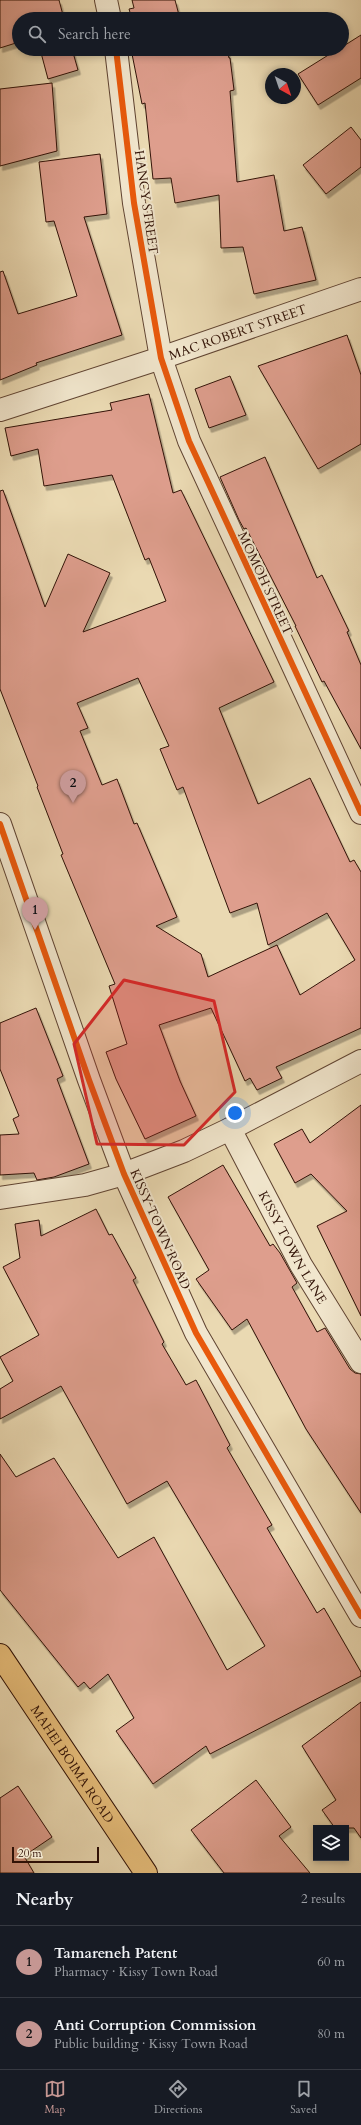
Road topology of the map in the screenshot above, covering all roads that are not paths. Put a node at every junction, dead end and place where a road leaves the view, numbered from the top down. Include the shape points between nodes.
1 (106, 0) edge
2 (109, 12) edge
3 (117, 56) edge
4 (361, 288) edge
5 (161, 358) junction
6 (0, 410) edge
7 (361, 812) edge
8 (0, 824) edge
9 (361, 1061) edge
10 (230, 1129) junction
11 (124, 1174) junction
12 (0, 1198) edge
13 (361, 1362) edge
14 (361, 1616) edge
15 (0, 1655) edge
16 (146, 1873) edge

1 - 2 street
3 - 5 street, HANCY STREET via 134,203
4 - 5 street, MAC ROBERT STREET
5 - 6 street, MAC ROBERT STREET
5 - 7 street, MOMOH STREET via 188,441
8 - 11 street, KISSY TOWN ROAD
9 - 10 street
10 - 11 street via 184,1151
10 - 13 street, KISSY TOWN LANE via 301,1265
11 - 12 street via 85,1185
11 - 14 street, KISSY TOWN ROAD via 196,1333
15 - 16 main road, MAHEI BOIMA ROAD

